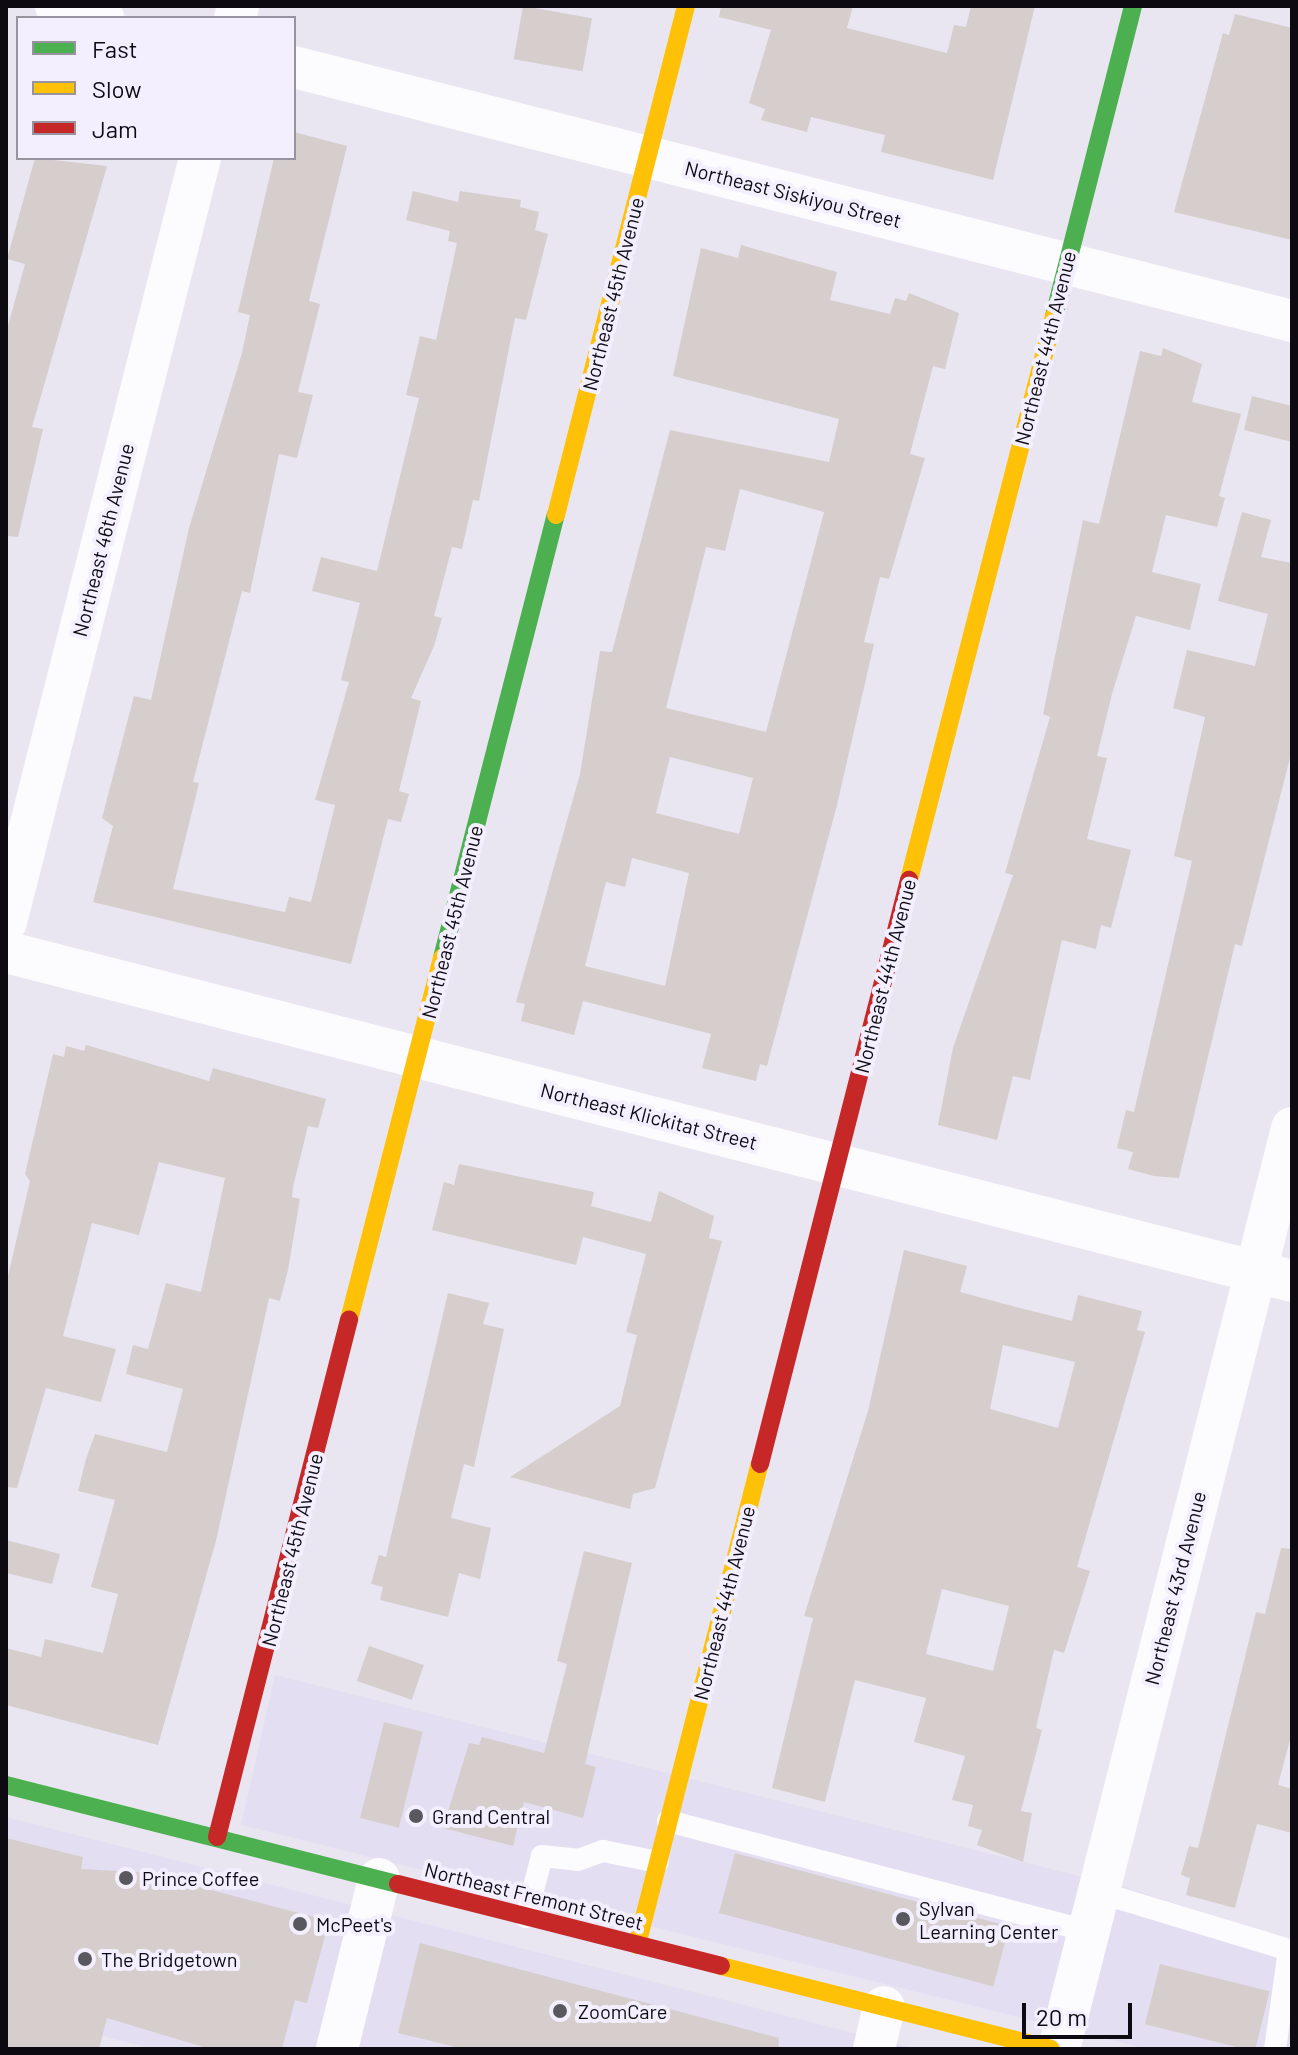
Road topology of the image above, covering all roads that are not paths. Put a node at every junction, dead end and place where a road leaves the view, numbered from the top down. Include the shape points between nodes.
1 (56, 6) edge
2 (686, 6) edge
3 (1133, 6) edge
4 (95, 16) edge
5 (296, 68) edge
6 (648, 157) junction
7 (199, 160) edge
8 (1067, 265) junction
9 (1292, 321) edge
10 (6, 922) edge
11 (6, 952) edge
12 (418, 1057) junction
13 (1292, 1128) edge
14 (836, 1165) junction
15 (1274, 1276) edge
16 (6, 1785) edge
17 (668, 1821) junction
18 (217, 1837) junction
19 (658, 1862) junction
20 (379, 1879) junction
21 (1093, 1912) junction
22 (526, 1917) junction
23 (637, 1945) junction
24 (884, 2007) junction
25 (337, 2049) edge
26 (874, 2049) edge
27 (1051, 2049) edge
28 (1059, 2049) edge
29 (1275, 2049) edge

1 - 4 street
2 - 6 street, Northeast 45th Avenue
3 - 8 street, Northeast 44th Avenue
5 - 6 street, Northeast Siskiyou Street
6 - 8 street, Northeast Siskiyou Street
6 - 12 street, Northeast 45th Avenue
7 - 10 street, Northeast 46th Avenue
8 - 9 street, Northeast Siskiyou Street
8 - 14 street, Northeast 44th Avenue
11 - 12 street, Northeast Klickitat Street
12 - 14 street, Northeast Klickitat Street
12 - 18 street, Northeast 45th Avenue
13 - 15 street, Northeast 43rd Avenue
14 - 15 street, Northeast Klickitat Street
14 - 17 street, Northeast 44th Avenue
15 - 21 street, Northeast 43rd Avenue
16 - 18 street, Northeast Fremont Street
17 - 19 street, Northeast 44th Avenue
17 - 21 lane
18 - 20 street, Northeast Fremont Street
19 - 22 lane via 603,1851 578,1860 542,1856
19 - 23 street, Northeast 44th Avenue
20 - 22 street, Northeast Fremont Street
20 - 25 street
21 - 28 street, Northeast 43rd Avenue
21 - 29 lane via 1172,1914 1289,1950
22 - 23 street, Northeast Fremont Street
23 - 24 street, Northeast Fremont Street
24 - 26 street
24 - 27 street, Northeast Fremont Street

